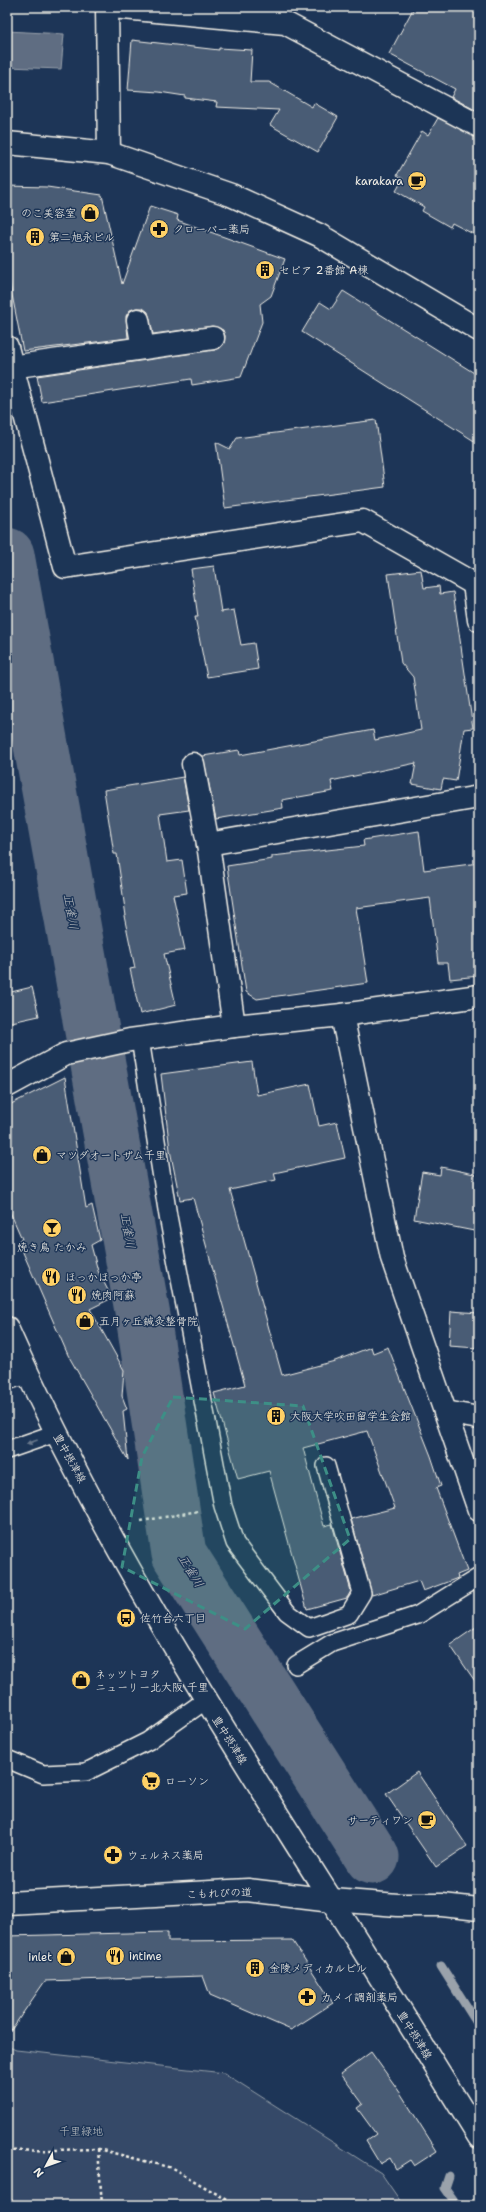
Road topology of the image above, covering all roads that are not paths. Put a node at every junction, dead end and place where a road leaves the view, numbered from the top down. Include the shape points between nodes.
1 (107, 7) edge
2 (112, 7) edge
3 (479, 126) edge
4 (7, 143) edge
5 (109, 153) junction
6 (138, 320) dead end
7 (479, 330) edge
8 (213, 338) dead end
9 (143, 348) junction
10 (9, 357) edge
11 (476, 584) edge
12 (479, 620) edge
13 (193, 764) dead end
14 (479, 797) edge
15 (208, 844) junction
16 (479, 996) edge
17 (342, 1015) junction
18 (234, 1026) junction
19 (135, 1040) junction
20 (7, 1086) edge
21 (7, 1328) edge
22 (27, 1375) junction
23 (7, 1381) edge
24 (445, 1412) junction
25 (479, 1418) edge
26 (56, 1433) junction
27 (7, 1450) edge
28 (326, 1466) dead end
29 (479, 1510) edge
30 (479, 1577) edge
31 (296, 1665) dead end
32 (206, 1700) junction
33 (7, 1759) edge
34 (332, 1900) junction
35 (7, 1903) edge
36 (479, 1909) edge
37 (479, 2137) edge

1 - 5 street
2 - 3 street via 285,23
4 - 5 street
5 - 7 street via 231,195 319,235
6 - 9 street
8 - 9 street
9 - 10 street
10 - 11 street via 65,567 364,521
11 - 12 street
13 - 15 street
14 - 15 street
15 - 18 street
16 - 17 street
17 - 18 street
17 - 24 street via 392,1258
18 - 19 street
19 - 20 street via 66,1054
19 - 28 lane via 223,1506 235,1542 287,1612 309,1628 349,1614 362,1593
21 - 22 street, 豊中摂津線
22 - 23 lane
22 - 26 street, 豊中摂津線
24 - 25 street
24 - 29 street
26 -> 27 lane
26 - 32 street, 豊中摂津線 via 149,1603
30 - 31 lane via 418,1616 332,1642
32 - 33 lane via 148,1741 86,1772 43,1774
32 - 34 street, 豊中摂津線
34 - 35 street, こもれびの道 via 248,1890
34 - 36 street, こもれびの道
34 - 37 street, 豊中摂津線

